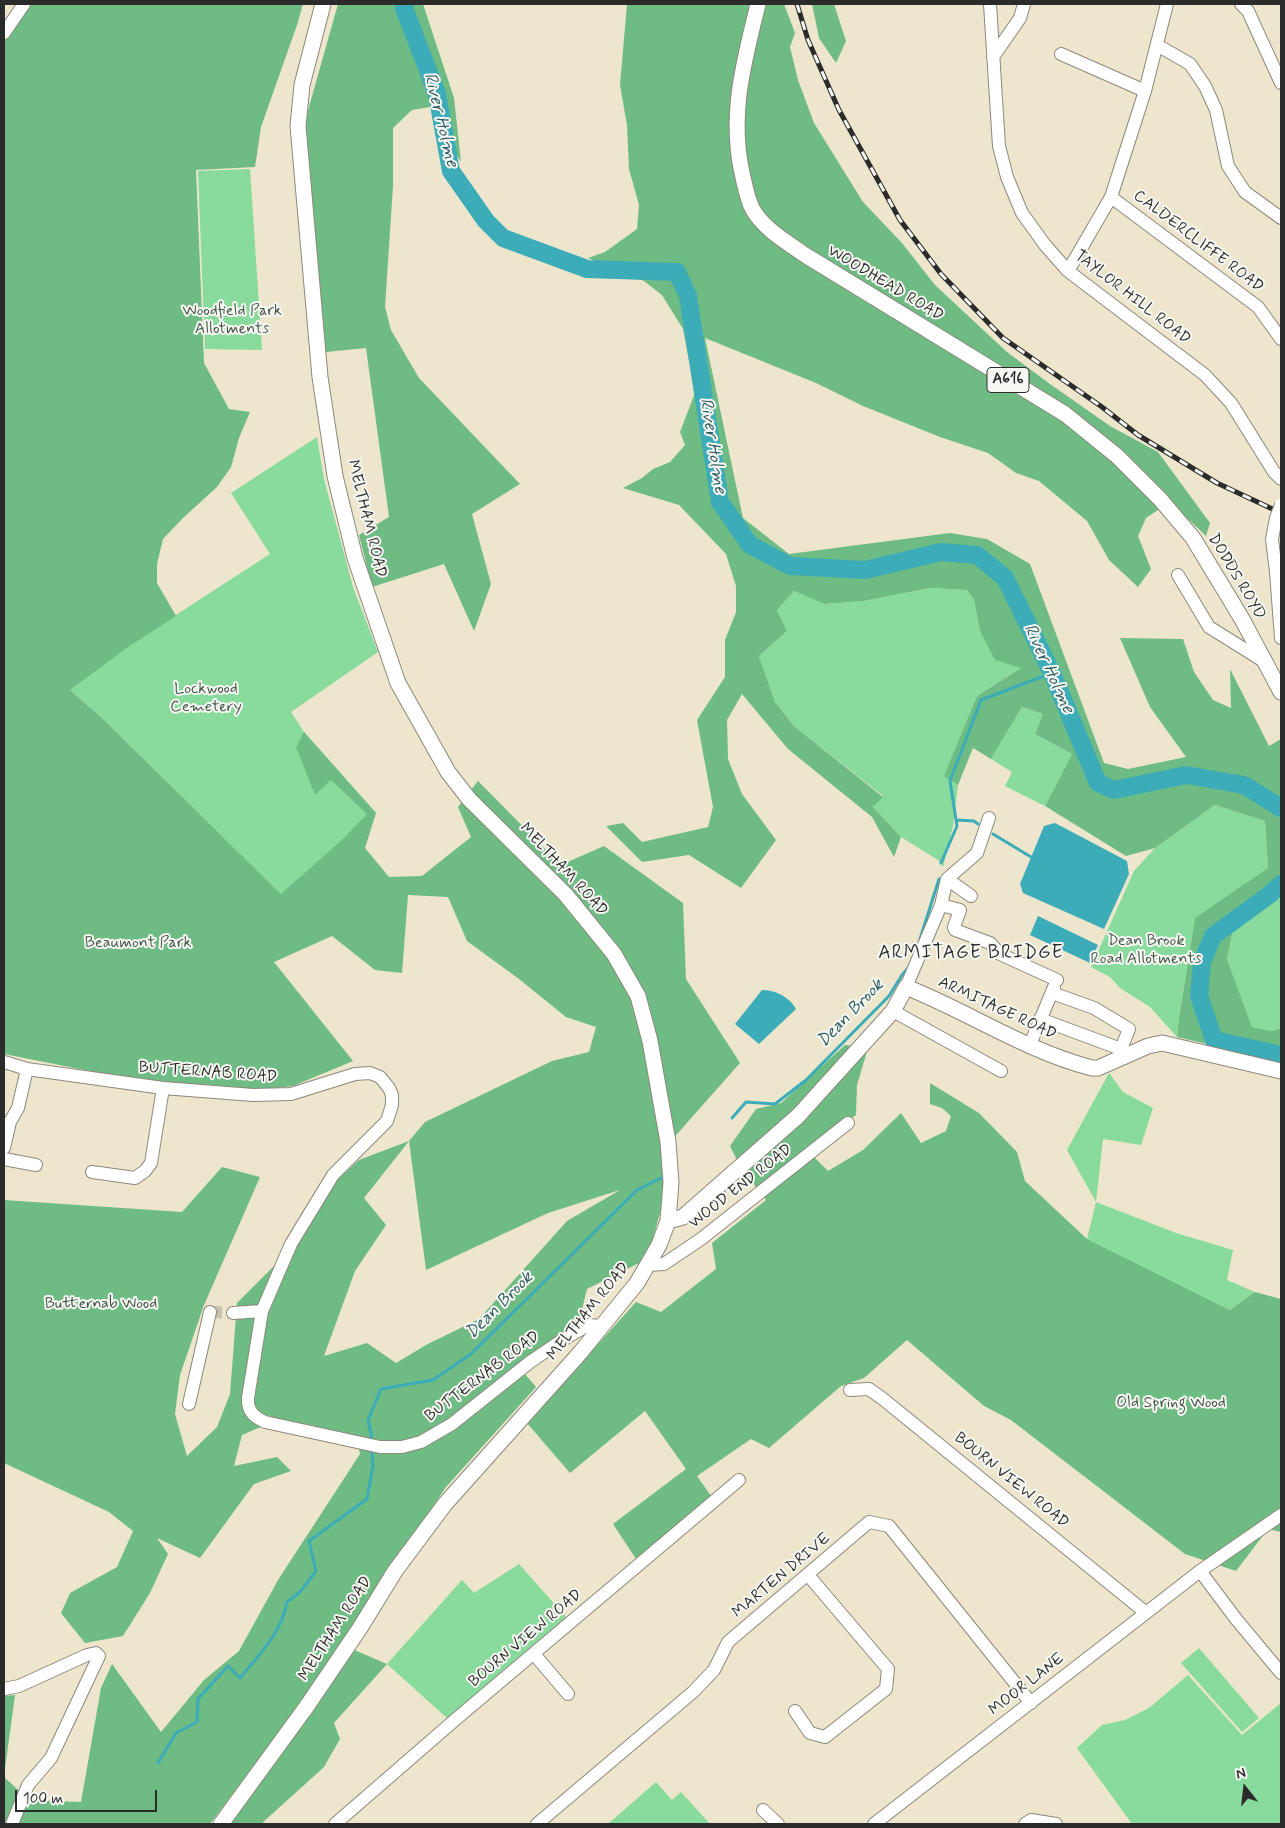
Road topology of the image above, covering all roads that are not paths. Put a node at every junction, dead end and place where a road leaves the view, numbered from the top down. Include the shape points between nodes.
1 (24, 4) edge
2 (323, 4) edge
3 (758, 4) edge
4 (990, 4) edge
5 (1024, 4) edge
6 (1167, 4) edge
7 (1240, 4) edge
8 (4, 34) edge
9 (1157, 45) junction
10 (1061, 54) dead end
11 (993, 57) junction
12 (1281, 83) edge
13 (1145, 91) junction
14 (1111, 197) junction
15 (1281, 218) edge
16 (1068, 271) junction
17 (1281, 339) edge
18 (1281, 479) edge
19 (1169, 510) joint
20 (1279, 511) edge
21 (1277, 533) edge
22 (1178, 575) dead end
23 (1281, 638) edge
24 (1265, 662) junction
25 (1281, 692) edge
26 (989, 818) dead end
27 (947, 879) junction
28 (971, 896) dead end
29 (941, 905) junction
30 (906, 987) junction
31 (1052, 993) junction
32 (893, 1011) junction
33 (1040, 1019) junction
34 (1029, 1047) junction
35 (1123, 1053) junction
36 (4, 1062) edge
37 (27, 1068) junction
38 (1001, 1071) dead end
39 (1281, 1071) edge
40 (163, 1088) junction
41 (848, 1124) dead end
42 (4, 1148) edge
43 (4, 1159) edge
44 (36, 1165) dead end
45 (92, 1172) dead end
46 (668, 1221) junction
47 (648, 1265) junction
48 (262, 1310) junction
49 (210, 1312) dead end
50 (233, 1313) tunnel mouth
51 (603, 1326) junction
52 (850, 1390) dead end
53 (189, 1404) dead end
54 (739, 1480) dead end
55 (1281, 1515) edge
56 (1200, 1571) junction
57 (808, 1575) junction
58 (1145, 1612) junction
59 (534, 1654) junction
60 (1281, 1673) edge
61 (4, 1689) edge
62 (568, 1694) dead end
63 (1031, 1704) junction
64 (795, 1711) dead end
65 (763, 1810) dead end
66 (12, 1824) edge
67 (221, 1824) edge
68 (335, 1824) edge
69 (538, 1824) edge
70 (778, 1824) edge
71 (874, 1824) edge
72 (1026, 1824) edge
73 (1056, 1824) edge

1 - 8 street
2 - 46 main road, MELTHAM ROAD via 302,85 298,126 320,377 335,476 355,558 398,684 448,772 469,798 566,895 614,954 638,996 650,1041 668,1142 671,1182
3 - 19 main road, WOODHEAD ROAD / A616 via 738,95 738,154 753,210 770,230 804,255 1065,414 1117,456
4 - 11 street, TAYLOR HILL ROAD
5 - 11 street via 1020,18
6 - 9 street
7 - 12 street via 1248,11
9 - 13 street
9 - 15 street via 1190,64 1216,110 1228,166 1244,192
10 - 13 street
11 - 16 street, TAYLOR HILL ROAD via 999,146 1007,177 1022,213
13 - 14 street
14 - 16 street
14 - 17 street, CALDERCLIFFE ROAD via 1258,307
16 - 18 street, TAYLOR HILL ROAD via 1205,376 1231,403
19 - 24 main road, DODDS ROYD / A616 via 1193,538
20 - 21 street
21 - 23 street via 1272,539
22 - 24 street via 1209,627
24 - 25 main road, DODDS ROYD / A616
26 - 27 street via 977,853
27 - 28 street
27 - 29 street
29 - 30 street
29 - 31 street via 960,910 955,930 990,943 1000,954 1059,977
30 - 32 main road
30 - 34 main road, ARMITAGE ROAD via 939,1000
31 - 33 street
31 - 35 street via 1094,1008 1129,1029
32 - 38 street
32 - 46 main road via 798,1116 682,1218
33 - 34 street
33 - 35 street
34 - 35 main road, ARMITAGE ROAD via 1092,1068 1098,1068
35 - 39 main road, ARMITAGE ROAD via 1162,1043
36 - 37 street, BUTTERNAB ROAD
37 - 40 street, BUTTERNAB ROAD
37 - 42 street
40 - 45 street via 151,1163 146,1171 135,1178
40 - 48 street, BUTTERNAB ROAD via 253,1095 292,1094 363,1073 380,1077 389,1088 392,1105 387,1121 333,1175 291,1244
41 - 47 street, WOOD END ROAD via 702,1239 664,1264
43 - 44 street
46 - 47 main road, MELTHAM ROAD
47 - 51 main road, MELTHAM ROAD
48 - 50 street
48 - 51 street, BUTTERNAB ROAD via 247,1405 251,1413 266,1422 380,1447 402,1447 421,1442 452,1424 564,1338 588,1325
49 - 53 street
51 - 67 main road, MELTHAM ROAD via 445,1504 395,1571 307,1706
52 - 58 street, BOURN VIEW ROAD via 869,1389 883,1399
54 - 59 street, BOURN VIEW ROAD
55 - 56 street, MOOR LANE
56 - 58 street, MOOR LANE
56 - 60 street
57 - 63 street, MARTEN DRIVE via 869,1522 889,1526
57 - 64 street via 888,1669 886,1689 826,1737 810,1733
57 - 69 street, MARTEN DRIVE via 728,1642 714,1670 692,1692
58 - 63 street, MOOR LANE
59 - 62 street
59 - 68 street, BOURN VIEW ROAD
61 - 66 street via 19,1686 87,1655 96,1653 103,1656 51,1758 28,1785
63 - 71 street, MOOR LANE
65 - 70 street
72 - 73 street via 1031,1820

